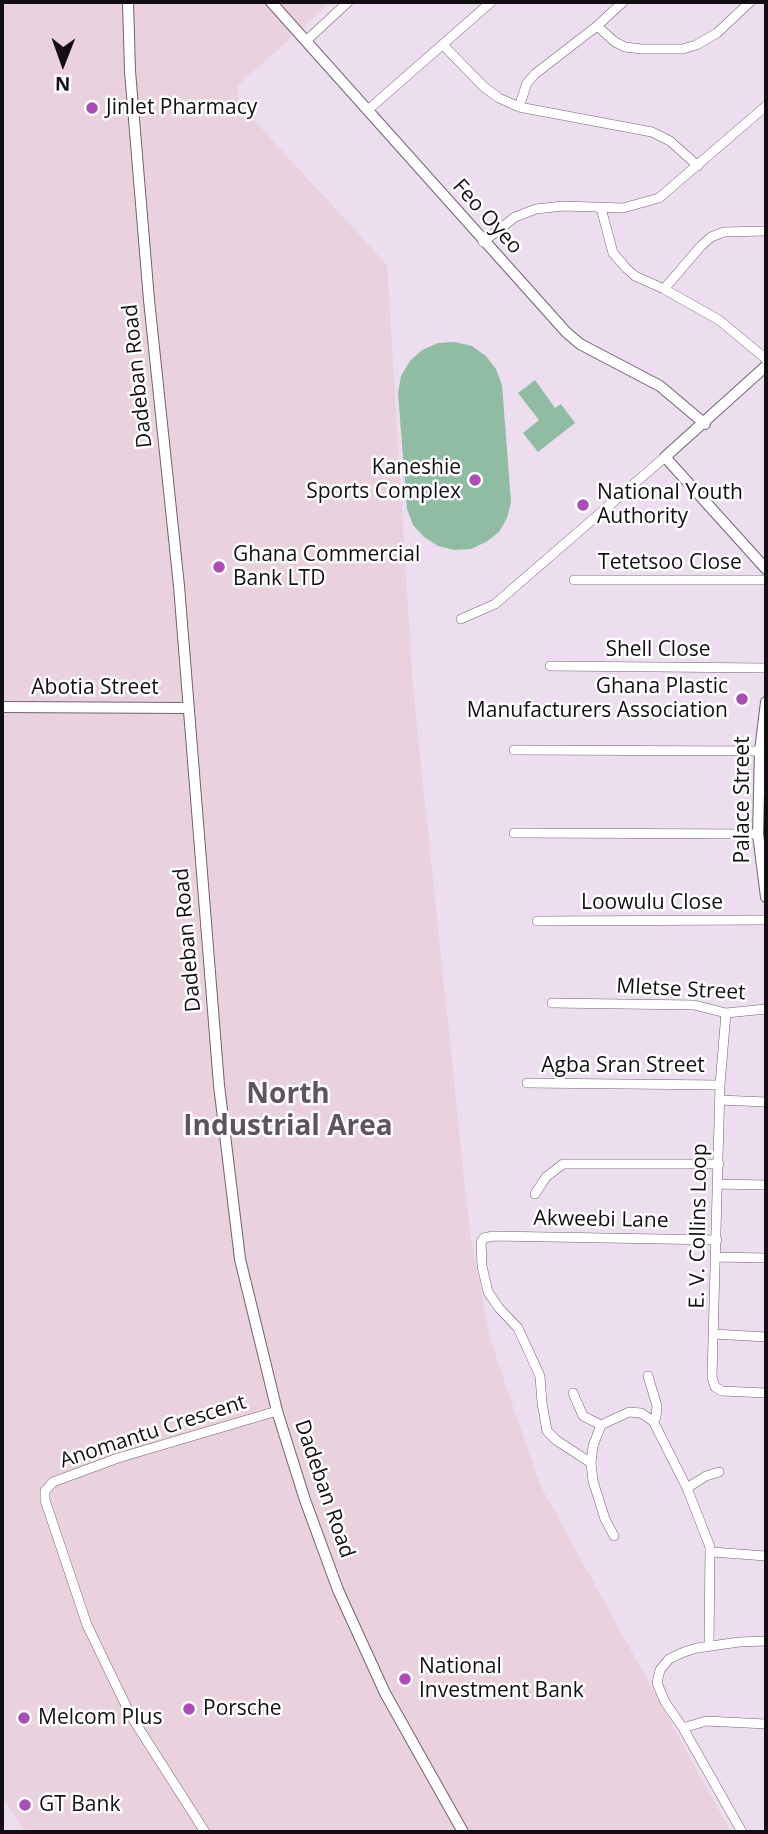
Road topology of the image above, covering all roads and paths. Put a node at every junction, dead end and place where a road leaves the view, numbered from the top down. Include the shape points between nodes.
1 (128, 2) edge
2 (271, 2) edge
3 (348, 2) edge
4 (491, 2) edge
5 (623, 2) edge
6 (750, 2) edge
7 (597, 26) junction
8 (307, 40) junction
9 (443, 45) junction
10 (519, 107) junction
11 (369, 109) junction
12 (765, 111) edge
13 (698, 166) junction
14 (601, 208) junction
15 (766, 231) edge
16 (483, 242) junction
17 (664, 289) junction
18 (766, 359) edge
19 (766, 366) edge
20 (705, 424) junction
21 (665, 457) junction
22 (766, 569) edge
23 (574, 580) dead end
24 (766, 580) edge
25 (461, 619) dead end
26 (550, 667) dead end
27 (766, 668) edge
28 (766, 702) edge
29 (2, 707) edge
30 (189, 708) junction
31 (514, 750) dead end
32 (760, 751) junction
33 (514, 832) dead end
34 (758, 834) junction
35 (766, 897) edge
36 (766, 920) edge
37 (537, 921) dead end
38 (552, 1003) dead end
39 (766, 1009) edge
40 (726, 1013) junction
41 (527, 1083) dead end
42 (720, 1084) junction
43 (720, 1100) junction
44 (766, 1102) edge
45 (719, 1164) junction
46 (718, 1184) junction
47 (766, 1185) edge
48 (535, 1195) dead end
49 (717, 1240) junction
50 (717, 1257) junction
51 (766, 1258) edge
52 (714, 1334) junction
53 (766, 1337) edge
54 (649, 1376) dead end
55 (766, 1393) edge
56 (573, 1394) dead end
57 (277, 1411) junction
58 (653, 1420) junction
59 (601, 1425) junction
60 (591, 1463) junction
61 (719, 1472) dead end
62 (688, 1488) junction
63 (614, 1536) dead end
64 (712, 1552) junction
65 (766, 1556) edge
66 (766, 1642) edge
67 (709, 1646) junction
68 (766, 1724) edge
69 (683, 1728) junction
70 (205, 1832) edge
71 (463, 1832) edge
72 (742, 1832) edge

1 - 30 street, Dadeban Road via 140,193
2 - 8 street, Feo Oyeo
3 - 8 street
4 - 9 street
5 - 7 street
6 - 7 street via 717,33 683,49 625,47
7 - 10 street via 535,74
8 - 11 street, Feo Oyeo
9 - 10 street via 491,93
9 - 11 street
10 - 13 street via 652,132
11 - 16 street, Feo Oyeo
12 - 13 street
13 - 14 street via 654,201
14 - 16 street via 536,208 515,217
14 - 17 street via 613,253 635,276
15 - 17 street via 724,232 711,237
16 - 20 street, Feo Oyeo via 573,339 660,386
17 - 18 street via 719,320
19 - 20 street
20 - 21 street
21 - 22 street
21 - 25 street via 495,604
23 - 24 street, Tetetsoo Close
26 - 27 street, Shell Close
28 - 32 street, Palace Street
29 - 30 street, Abotia Street
30 - 57 street, Dadeban Road via 219,1085 240,1259
31 - 32 street
32 - 34 street, Palace Street
33 - 34 street
34 - 35 street, Palace Street
36 - 37 street, Loowulu Close
38 - 40 street, Mletse Street via 694,1005
39 - 40 street, Mletse Street
40 - 42 street, E. V. Collins Loop
41 - 42 street, Agba Sran Street
42 - 43 street, E. V. Collins Loop
43 - 44 street
43 - 45 street, E. V. Collins Loop
45 - 46 street, E. V. Collins Loop
45 - 48 street via 563,1164 546,1177
46 - 47 street
46 - 49 street, E. V. Collins Loop
49 - 50 street, E. V. Collins Loop
49 - 60 street, Akweebi Lane via 484,1238 480,1248 488,1292 518,1328 536,1364 547,1431
50 - 51 street
50 - 52 street, E. V. Collins Loop
52 - 53 street
52 - 55 street, E. V. Collins Loop via 715,1387
54 - 58 street via 657,1406
56 - 59 street via 578,1411
57 - 70 street, Anomantu Crescent via 118,1458 53,1482 45,1491 87,1625 131,1716
57 - 71 street, Dadeban Road via 338,1590 384,1693
58 - 59 street via 629,1412
58 - 62 street
59 - 60 street
60 - 63 street via 597,1499
61 - 62 street
62 - 64 street
64 - 65 street
64 - 67 street
66 - 67 street
67 - 69 street via 669,1659 660,1670 657,1683
68 - 69 street via 706,1721
69 - 72 street

